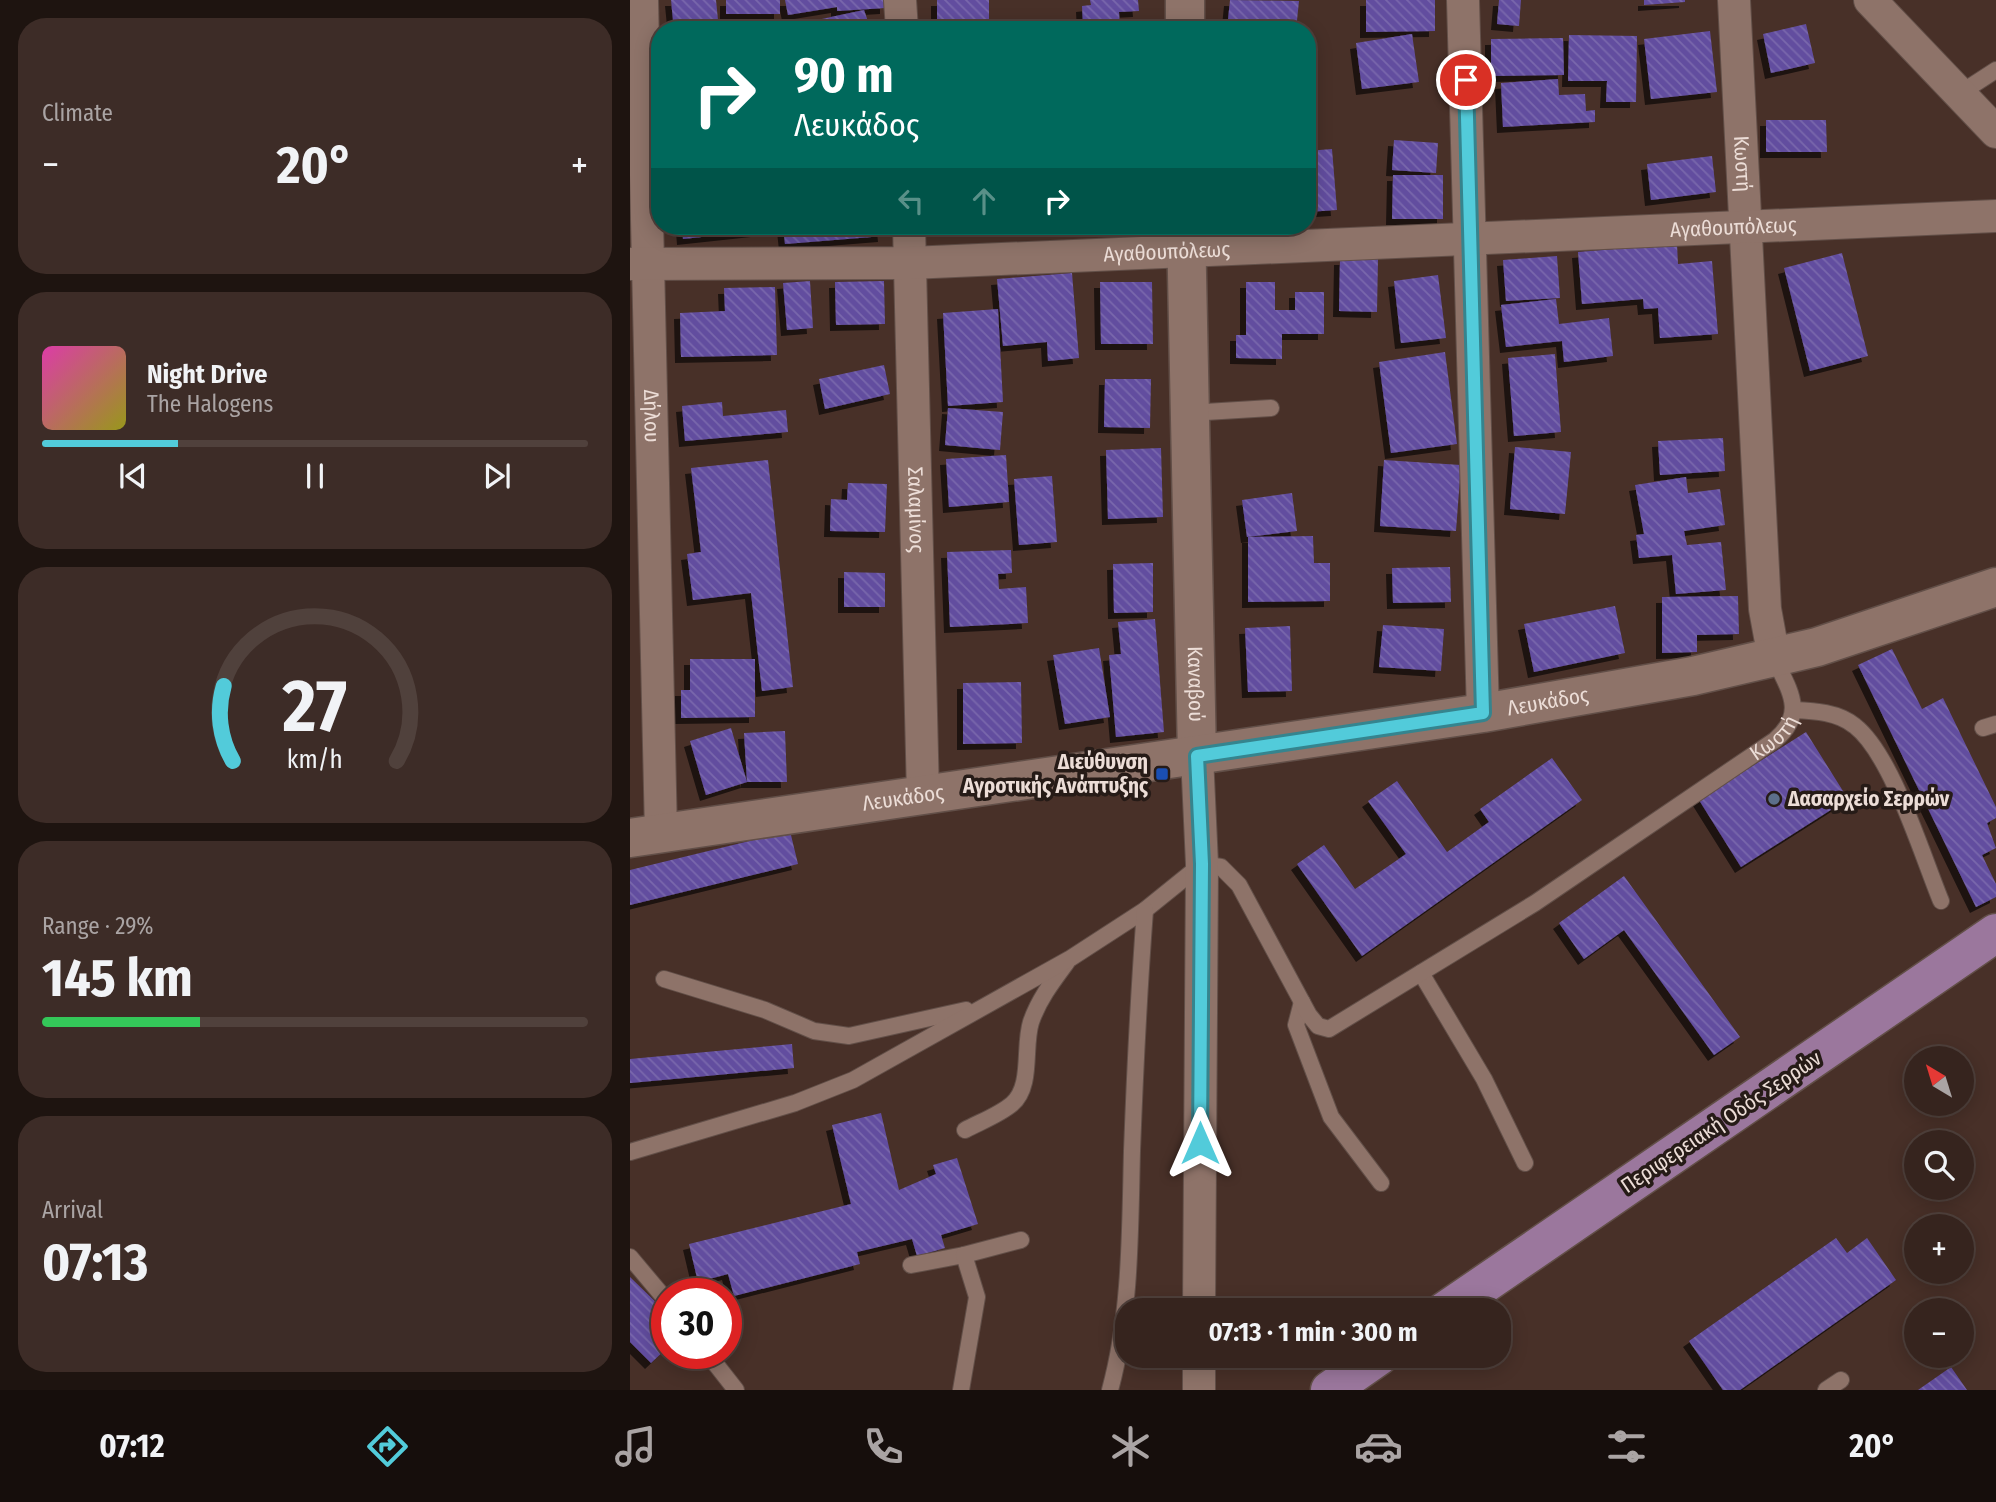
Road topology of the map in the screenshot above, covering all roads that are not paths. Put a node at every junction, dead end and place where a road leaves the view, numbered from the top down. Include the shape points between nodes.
1 (642, 0) edge
2 (900, 0) edge
3 (1185, 0) edge
4 (1463, 0) edge
5 (1734, 0) edge
6 (1870, 0) edge
7 (901, 21) edge
8 (1185, 21) edge
9 (1996, 70) edge
10 (1959, 94) junction
11 (1996, 132) edge
12 (1996, 216) edge
13 (1746, 226) junction
14 (909, 235) edge
15 (1186, 238) edge
16 (1472, 239) junction
17 (910, 263) junction
18 (638, 265) edge
19 (1270, 408) dead end
20 (1189, 413) junction
21 (1996, 587) edge
22 (1774, 658) junction
23 (1793, 710) junction
24 (1483, 713) junction
25 (1197, 756) junction
26 (923, 795) junction
27 (646, 836) edge
28 (1202, 864) junction
29 (1941, 901) dead end
30 (1145, 910) junction
31 (1996, 933) edge
32 (1071, 958) junction
33 (1421, 973) junction
34 (664, 979) dead end
35 (1302, 1002) junction
36 (982, 1006) junction
37 (965, 1130) dead end
38 (630, 1152) edge
39 (1525, 1163) dead end
40 (1381, 1183) dead end
41 (1021, 1240) dead end
42 (964, 1255) junction
43 (630, 1256) edge
44 (911, 1265) dead end
45 (651, 1282) edge
46 (1199, 1298) edge
47 (1465, 1298) edge
48 (1199, 1368) edge
49 (1362, 1368) edge
50 (720, 1369) edge
51 (1841, 1380) dead end
52 (736, 1390) edge
53 (961, 1390) edge
54 (1110, 1390) edge
55 (1199, 1390) edge
56 (1330, 1390) edge
57 (1826, 1390) edge

1 - 18 street, Δήλου
2 - 7 street
3 - 8 street
4 - 16 street
5 - 13 street, Κωστή
6 - 10 street
9 - 10 lane
10 - 11 street
12 - 13 street, Αγαθουπόλεως
13 - 16 street, Αγαθουπόλεως
13 - 22 street, Κωστή via 1765,609
14 - 17 street, Σαλαμίνος
15 - 16 street, Αγαθουπόλεως
15 - 17 street, Αγαθουπόλεως
15 - 20 street, Καναβού
16 - 24 street
17 - 18 street, Αγαθουπόλεως
17 - 26 street, Σαλαμίνος
18 - 27 street, Δήλου
19 - 20 lane
20 - 25 street, Καναβού
21 - 22 street, Λευκάδος
22 - 23 lane, Κωστή
22 - 24 street, Λευκάδος
23 - 29 lane via 1842,718 1870,742 1884,764
23 - 33 lane, Κωστή via 1788,727 1775,740 1535,903
24 - 25 street, Λευκάδος
25 - 26 street, Λευκάδος
25 - 28 street, Καναβού
26 - 27 street, Λευκάδος
28 - 30 lane
28 - 35 lane, Κωστή via 1221,867 1240,885
28 - 46 street, Καναβού
30 - 32 lane
30 - 54 lane via 1125,1303
31 - 47 main road, Περιφερειακή Οδός Σερρών
32 - 36 lane
32 - 37 lane via 1043,994 1030,1024 1025,1084 1013,1103
33 - 35 lane, Κωστή via 1329,1029 1314,1022
33 - 39 lane via 1484,1079
34 - 36 lane via 765,1010 814,1031 849,1036
35 - 40 lane via 1296,1026 1331,1116
36 - 38 lane via 853,1080 795,1103
41 - 42 lane
42 - 44 lane
42 - 53 lane via 977,1297
43 - 45 lane
48 - 55 street
49 - 56 main road
50 - 52 lane
51 - 57 lane

